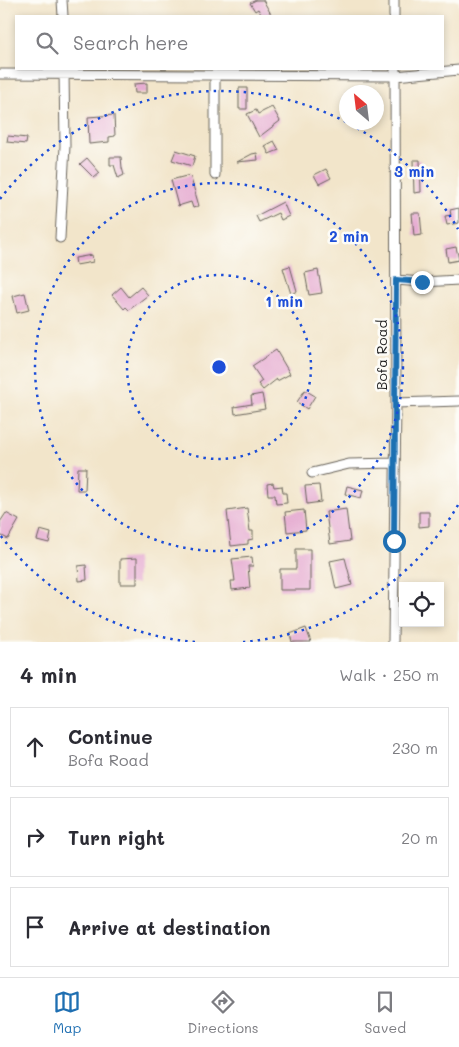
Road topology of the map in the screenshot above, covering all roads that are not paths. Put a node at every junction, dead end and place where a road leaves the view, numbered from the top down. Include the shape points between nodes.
1 (62, 0) edge
2 (394, 0) edge
3 (63, 15) edge
4 (394, 15) edge
5 (459, 70) edge
6 (64, 72) edge
7 (395, 72) edge
8 (0, 74) edge
9 (215, 75) junction
10 (215, 175) dead end
11 (60, 238) dead end
12 (396, 280) junction
13 (459, 280) edge
14 (459, 401) edge
15 (396, 403) junction
16 (395, 462) junction
17 (312, 473) dead end
18 (392, 642) edge

1 - 3 street
2 - 4 street
5 - 7 street
6 - 8 street
6 - 9 street
6 - 11 street via 65,146
7 - 9 street
7 - 12 street, Bofa Road
9 - 10 street
12 - 13 street
12 - 15 street, Bofa Road
14 - 15 street
15 - 16 street, Bofa Road
16 - 17 street via 349,464
16 - 18 street, Bofa Road

